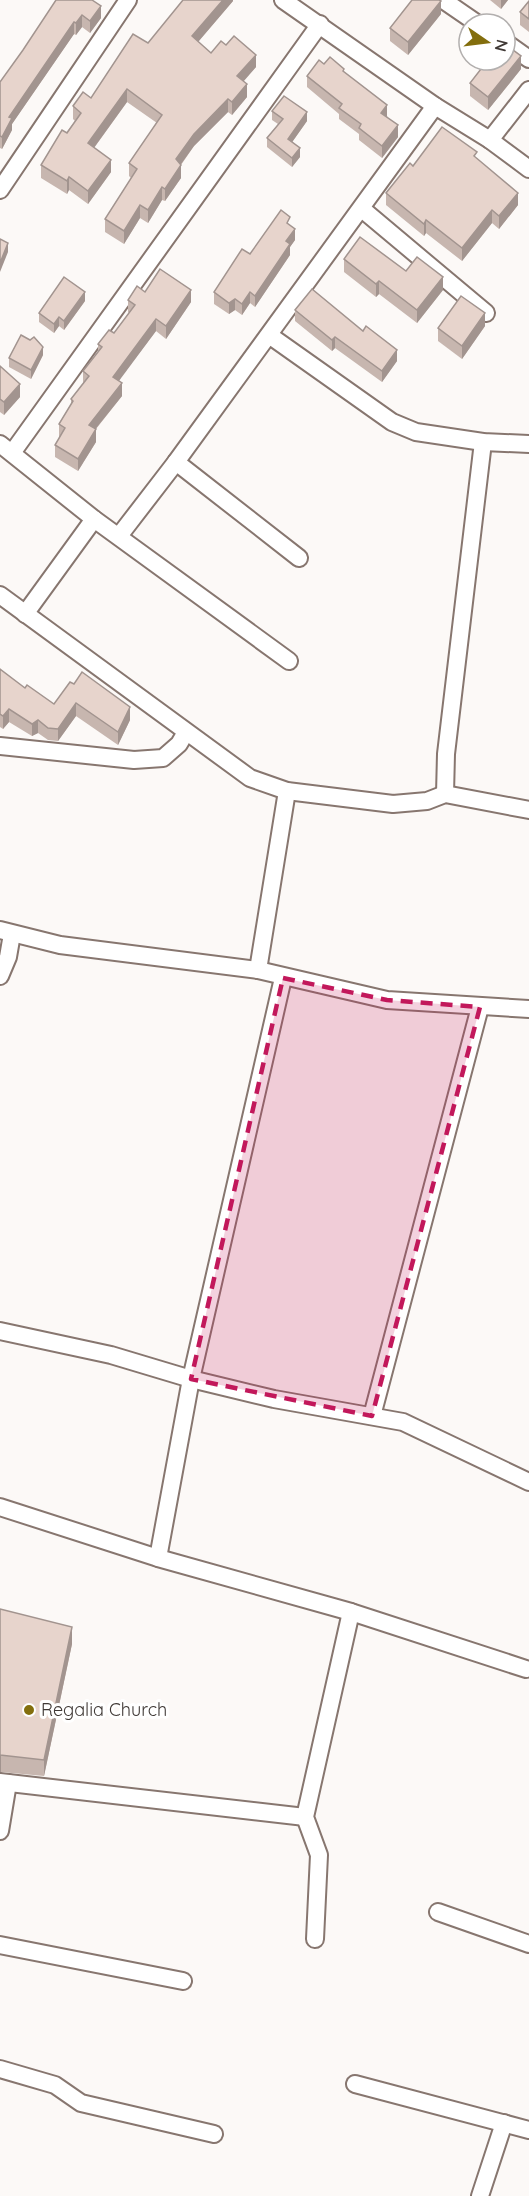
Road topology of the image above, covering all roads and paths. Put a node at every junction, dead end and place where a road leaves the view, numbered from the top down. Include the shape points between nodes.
1 (128, 0) edge
2 (283, 0) edge
3 (443, 0) edge
4 (307, 6) edge
5 (460, 12) edge
6 (320, 24) junction
7 (529, 90) edge
8 (435, 106) junction
9 (490, 140) junction
10 (529, 169) edge
11 (0, 190) edge
12 (362, 209) junction
13 (486, 313) edge
14 (269, 335) junction
15 (483, 442) junction
16 (529, 444) edge
17 (6, 448) edge
18 (177, 462) junction
19 (94, 519) junction
20 (119, 536) junction
21 (299, 558) dead end
22 (0, 595) edge
23 (26, 614) junction
24 (289, 661) dead end
25 (186, 732) junction
26 (1, 746) edge
27 (287, 790) junction
28 (445, 794) junction
29 (529, 810) edge
30 (6, 932) edge
31 (258, 970) junction
32 (0, 976) edge
33 (283, 978) junction
34 (480, 1007) junction
35 (529, 1009) edge
36 (0, 1331) edge
37 (191, 1379) junction
38 (372, 1416) junction
39 (529, 1482) edge
40 (0, 1507) edge
41 (158, 1558) junction
42 (351, 1612) junction
43 (526, 1669) dead end
44 (4, 1783) edge
45 (305, 1816) junction
46 (0, 1831) edge
47 (438, 1912) dead end
48 (315, 1939) dead end
49 (529, 1944) edge
50 (0, 1945) edge
51 (183, 1981) dead end
52 (0, 2069) edge
53 (356, 2084) dead end
54 (504, 2123) junction
55 (529, 2130) edge
56 (214, 2134) dead end
57 (480, 2196) edge

1 - 11 street
2 - 4 street
3 - 5 street
4 - 6 street
6 - 8 street
6 - 17 street
7 - 9 street
8 - 9 street
8 - 12 street
9 - 10 street
12 - 13 street
12 - 14 street
14 - 15 street via 392,422 416,432
14 - 18 street
15 - 16 street
15 - 28 street
17 - 19 street
18 - 20 street
18 - 21 street
19 - 20 street
19 - 23 street
20 - 24 street
22 - 23 street
23 - 25 street
25 - 26 street via 163,758 134,760
25 - 27 street via 250,778
27 - 28 street via 393,804 427,801
27 - 31 street
28 - 29 street
30 - 31 street via 60,945
30 - 32 street via 8,957
31 - 33 street
33 - 34 street via 387,1000
33 - 37 street
34 - 35 street
34 - 38 street
36 - 37 street via 111,1355
37 - 38 street
37 - 41 street
38 - 39 street via 422,1429
40 - 41 street
41 - 42 street
42 - 43 street
42 - 45 street
44 - 45 street
44 - 46 street
45 - 48 street via 319,1855
47 - 49 street
50 - 51 street
52 - 56 street via 55,2085 81,2103
53 - 54 street
54 - 55 street
54 - 57 street

